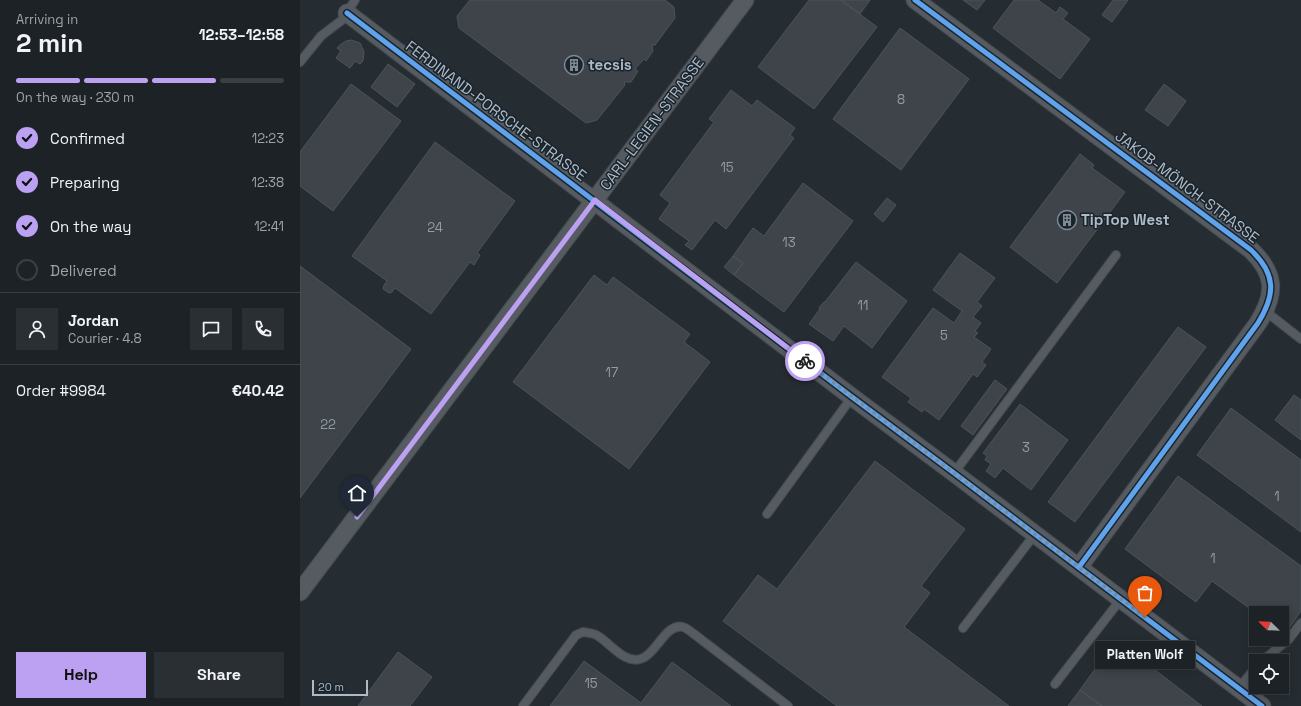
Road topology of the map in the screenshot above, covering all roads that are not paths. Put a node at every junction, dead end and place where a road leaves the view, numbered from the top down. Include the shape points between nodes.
1 (745, 0) edge
2 (915, 0) edge
3 (351, 6) edge
4 (300, 62) edge
5 (595, 200) junction
6 (1116, 256) dead end
7 (1265, 311) junction
8 (1301, 339) edge
9 (852, 397) junction
10 (954, 473) junction
11 (766, 514) dead end
12 (1035, 534) junction
13 (1079, 567) junction
14 (300, 592) edge
15 (1121, 599) junction
16 (1301, 623) edge
17 (963, 628) dead end
18 (1270, 654) edge
19 (1249, 676) edge
20 (1055, 684) dead end
21 (1239, 688) junction
22 (524, 706) edge
23 (788, 706) edge
24 (1262, 706) edge

1 - 5 street, CARL-LEGIEN-STRASSE
2 - 7 street, JAKOB-MÖNCH-STRASSE via 1251,250 1264,264 1271,279 1269,301
3 - 4 lane via 342,20 329,28
3 - 5 street, FERDINAND-PORSCHE-STRASSE
5 - 9 street, FERDINAND-PORSCHE-STRASSE
5 - 14 street, CARL-LEGIEN-STRASSE
6 - 10 lane
7 - 8 lane
7 - 13 street, JAKOB-MÖNCH-STRASSE
9 - 10 street, FERDINAND-PORSCHE-STRASSE
9 - 11 lane
10 - 12 street, FERDINAND-PORSCHE-STRASSE
12 - 13 street, FERDINAND-PORSCHE-STRASSE
12 - 17 lane
13 - 15 street, FERDINAND-PORSCHE-STRASSE
15 - 20 lane
15 - 21 street, FERDINAND-PORSCHE-STRASSE
16 - 18 lane via 1289,638
19 - 21 lane
21 - 24 street, FERDINAND-PORSCHE-STRASSE
22 - 23 lane via 576,635 583,632 597,635 626,658 633,660 643,659 650,654 675,627 689,631

